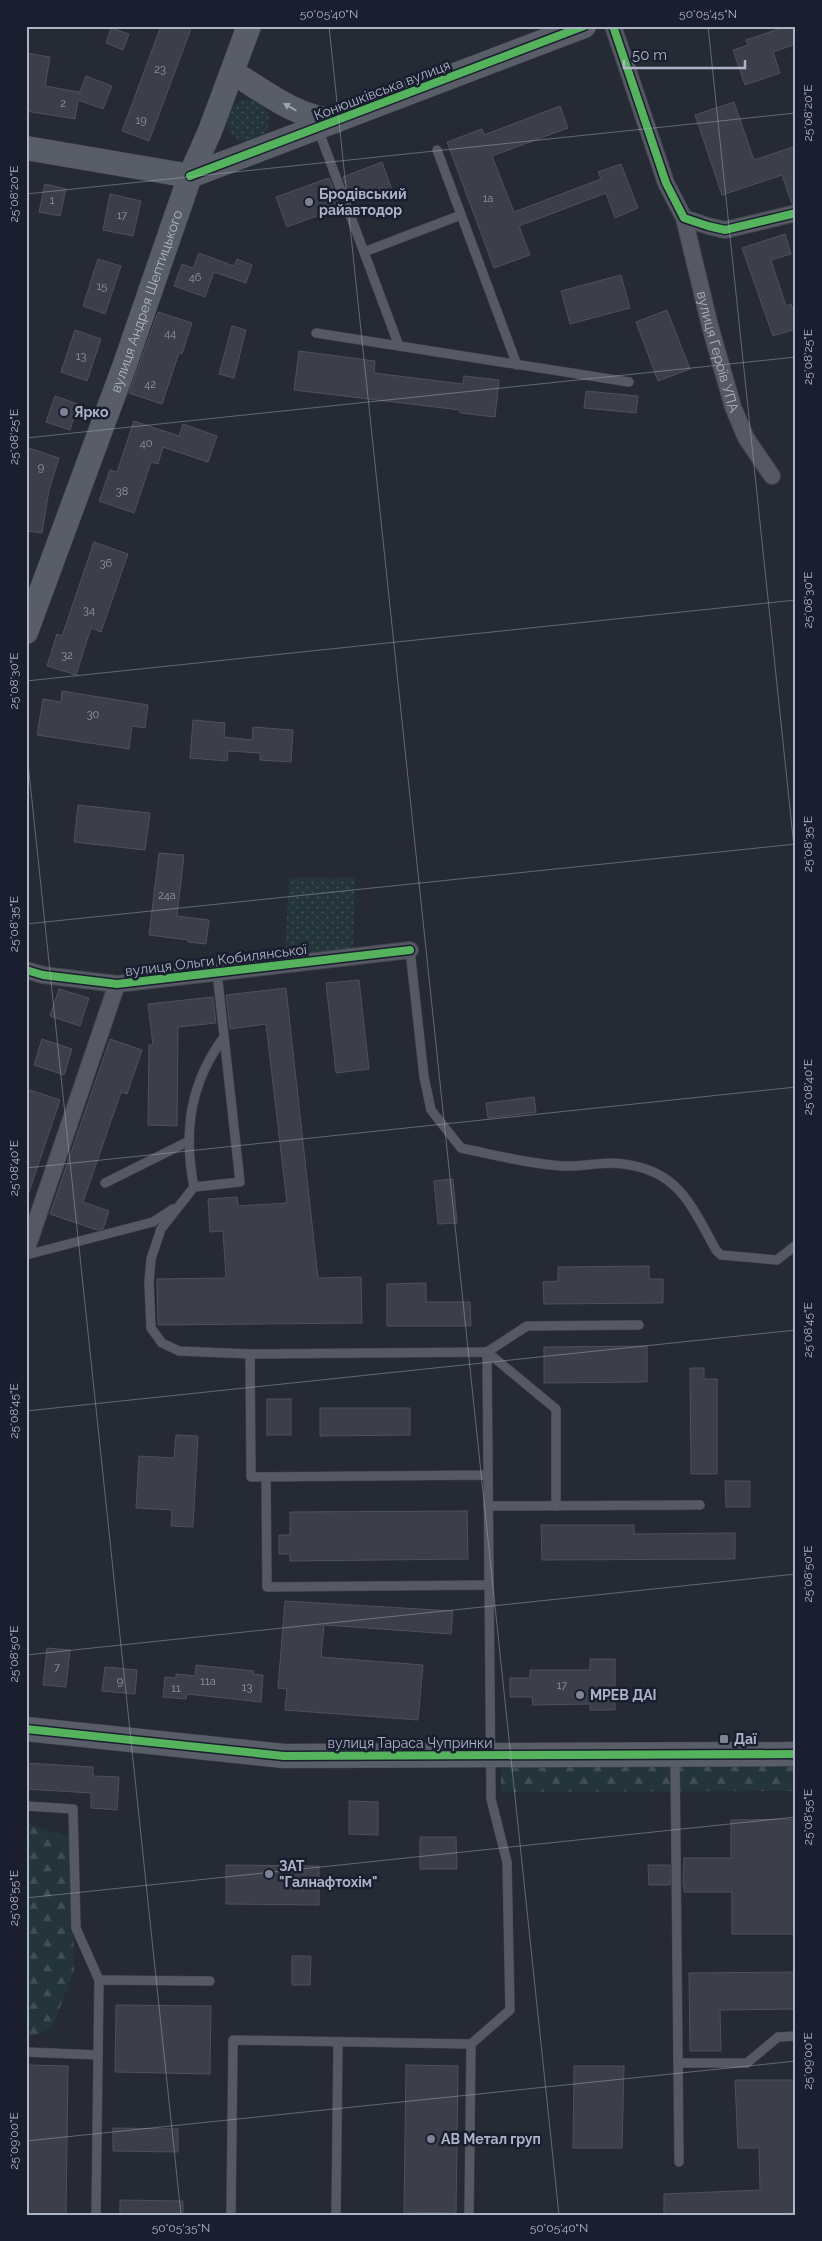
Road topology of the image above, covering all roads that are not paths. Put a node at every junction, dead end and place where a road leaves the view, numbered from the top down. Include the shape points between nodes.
1 (249, 26) edge
2 (584, 26) edge
3 (613, 26) edge
4 (232, 72) junction
5 (327, 125) junction
6 (26, 148) edge
7 (436, 150) dead end
8 (190, 176) junction
9 (796, 213) edge
10 (461, 216) junction
11 (684, 218) junction
12 (364, 252) junction
13 (316, 333) dead end
14 (400, 346) junction
15 (518, 365) junction
16 (629, 382) dead end
17 (772, 476) dead end
18 (31, 600) edge
19 (26, 632) edge
20 (410, 950) joint
21 (26, 970) edge
22 (217, 972) junction
23 (117, 984) junction
24 (224, 1037) junction
25 (189, 1142) junction
26 (105, 1183) dead end
27 (194, 1187) junction
28 (178, 1206) junction
29 (796, 1246) edge
30 (26, 1251) edge
31 (26, 1255) edge
32 (639, 1325) dead end
33 (488, 1352) junction
34 (250, 1354) junction
35 (488, 1475) junction
36 (266, 1477) junction
37 (700, 1505) dead end
38 (488, 1506) junction
39 (556, 1506) junction
40 (489, 1585) junction
41 (26, 1729) edge
42 (675, 1754) junction
43 (796, 1754) edge
44 (491, 1755) junction
45 (26, 1806) edge
46 (99, 1980) junction
47 (210, 1981) dead end
48 (796, 2036) edge
49 (338, 2042) junction
50 (471, 2044) junction
51 (26, 2052) edge
52 (98, 2055) junction
53 (678, 2063) junction
54 (679, 2162) dead end
55 (96, 2215) edge
56 (231, 2215) edge
57 (336, 2215) edge
58 (469, 2215) edge

1 - 4 street, вулиця Андрея Шептицького
2 - 5 street, Конюшківська вулиця
3 - 11 street, вулиця Героїв УПА via 666,183
5 -> 4 street via 320,119 294,110
4 - 8 street, вулиця Андрея Шептицького
5 - 8 street, Конюшківська вулиця
5 - 12 lane
6 - 8 street
7 - 10 lane
8 - 18 street, вулиця Андрея Шептицького via 124,367
9 - 11 street via 725,230
10 - 12 lane
10 - 15 lane
11 - 17 street, вулиця Героїв УПА via 733,408 746,438
12 - 14 lane
13 - 14 lane
14 - 15 lane
15 - 16 lane
18 - 19 street, вулиця Андрея Шептицького
20 - 22 street, вулиця Ольги Кобилянської
20 - 29 lane via 424,1076 431,1110 461,1148 545,1165 577,1167 610,1163 648,1169 674,1185 687,1200 721,1255 777,1260
21 - 23 street, вулиця Ольги Кобилянської
22 - 23 street, вулиця Ольги Кобилянської
22 - 24 lane
23 - 30 street, вулиця Ольги Кобилянської
24 - 25 lane via 210,1056 196,1086
24 - 27 lane via 240,1182
25 - 26 lane
25 - 27 lane
27 - 28 lane
28 - 31 lane via 153,1222
28 - 34 lane via 161,1229 151,1258 152,1328 162,1343 179,1350
32 - 33 lane via 528,1326
33 - 34 lane
33 - 35 lane
33 - 39 lane via 556,1409
34 - 36 lane via 251,1477
35 - 36 lane
35 - 38 lane
36 - 40 lane via 267,1587
37 - 39 lane
38 - 39 lane
38 - 40 lane
40 - 44 lane
41 - 44 street, вулиця Тараса Чупринки via 284,1756
42 - 43 street, вулиця Тараса Чупринки
42 - 44 street, вулиця Тараса Чупринки
42 - 53 lane
44 - 50 lane via 491,1799 507,1862 510,2010
45 - 46 lane via 74,1809 76,1928
46 - 47 lane
46 - 52 lane
48 - 53 lane via 778,2037 747,2063
49 - 50 lane
49 - 56 lane via 233,2040
49 - 57 lane
50 - 58 lane
51 - 52 lane
52 - 55 lane
53 - 54 lane

